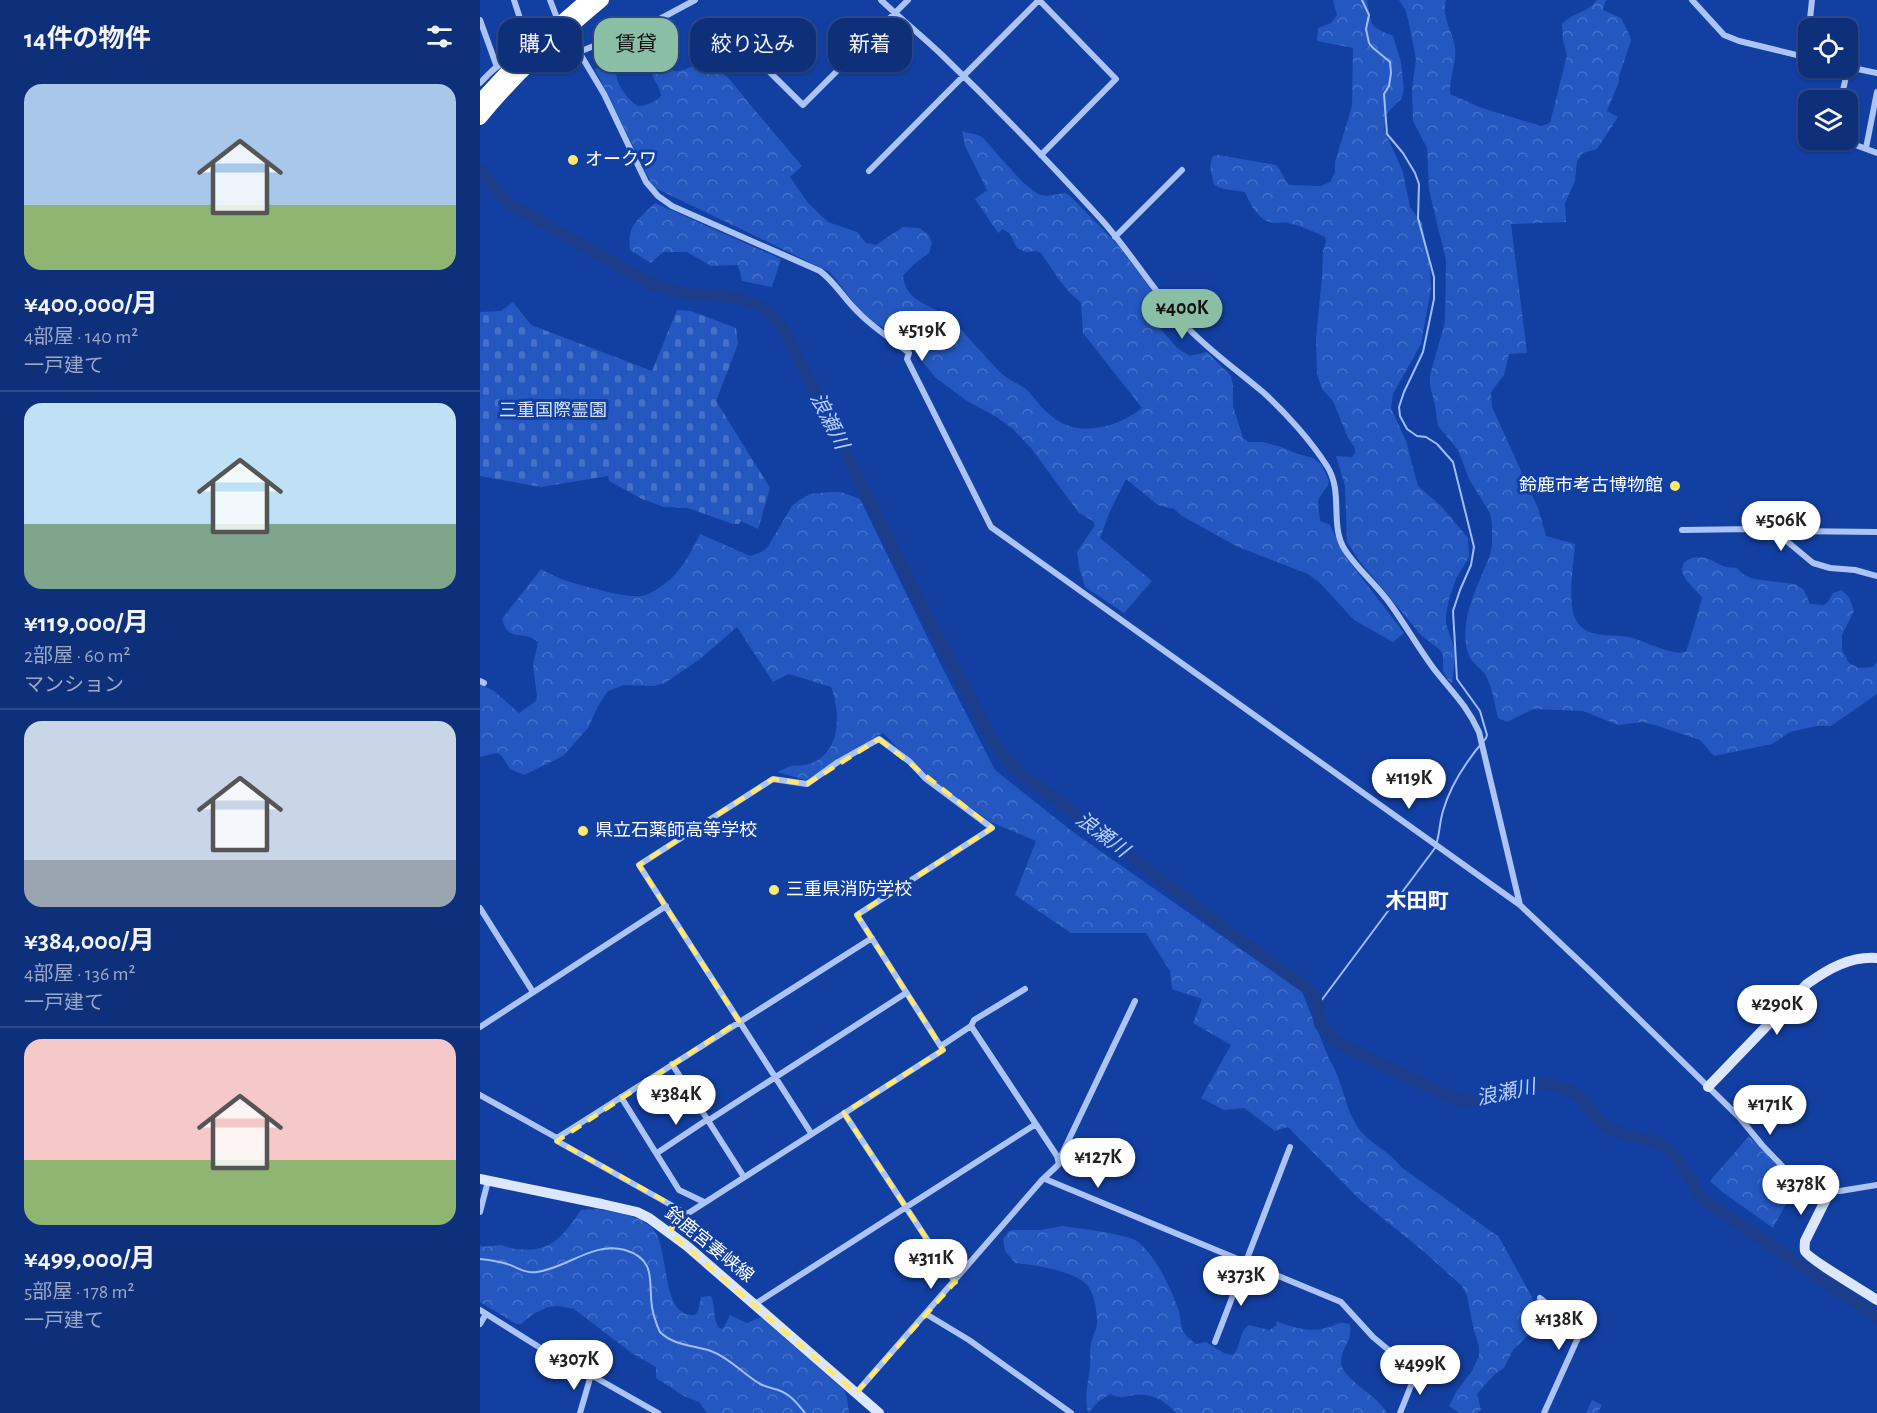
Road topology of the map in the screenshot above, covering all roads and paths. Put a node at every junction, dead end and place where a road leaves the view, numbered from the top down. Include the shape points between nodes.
1 (514, 0) edge
2 (550, 0) edge
3 (585, 0) edge
4 (602, 0) edge
5 (695, 0) edge
6 (881, 0) edge
7 (908, 0) edge
8 (1039, 0) edge
9 (1692, 0) edge
10 (1812, 0) edge
11 (895, 14) junction
12 (520, 18) edge
13 (557, 18) joint
14 (567, 18) edge
15 (579, 18) edge
16 (1810, 18) edge
17 (480, 21) edge
18 (582, 51) edge
19 (1798, 55) edge
20 (582, 57) edge
21 (496, 67) joint
22 (1858, 69) edge
23 (512, 72) edge
24 (516, 72) edge
25 (770, 72) edge
26 (1877, 73) edge
27 (963, 76) junction
28 (480, 83) edge
29 (1877, 92) edge
30 (480, 101) edge
31 (480, 118) edge
32 (1858, 145) edge
33 (1866, 148) junction
34 (1877, 153) edge
35 (1041, 155) junction
36 (1182, 170) dead end
37 (869, 171) dead end
38 (1115, 237) junction
39 (1682, 530) dead end
40 (1877, 532) edge
41 (1783, 538) junction
42 (1877, 576) edge
43 (1520, 905) junction
44 (666, 906) junction
45 (480, 908) edge
46 (872, 938) junction
47 (1877, 958) edge
48 (1025, 988) dead end
49 (533, 992) junction
50 (906, 993) junction
51 (1135, 1001) dead end
52 (740, 1021) junction
53 (971, 1026) junction
54 (480, 1027) edge
55 (940, 1046) junction
56 (672, 1064) junction
57 (775, 1077) junction
58 (1708, 1087) junction
59 (480, 1095) edge
60 (621, 1096) junction
61 (844, 1113) junction
62 (709, 1120) junction
63 (1036, 1124) junction
64 (811, 1133) junction
65 (557, 1138) junction
66 (1290, 1147) dead end
67 (657, 1153) junction
68 (1058, 1159) junction
69 (744, 1177) junction
70 (1045, 1179) junction
71 (484, 1180) edge
72 (1877, 1185) edge
73 (1830, 1191) junction
74 (704, 1202) junction
75 (906, 1206) junction
76 (480, 1212) edge
77 (687, 1214) junction
78 (670, 1233) junction
79 (1245, 1263) junction
80 (955, 1282) junction
81 (1539, 1298) dead end
82 (1877, 1300) edge
83 (755, 1304) junction
84 (483, 1312) edge
85 (926, 1314) junction
86 (480, 1324) edge
87 (1215, 1342) dead end
88 (591, 1375) junction
89 (856, 1393) junction
90 (580, 1413) edge
91 (657, 1413) edge
92 (879, 1413) edge
93 (1071, 1413) edge
94 (1400, 1413) edge
95 (1544, 1413) edge

1 - 12 street
2 - 13 street
3 - 13 street
3 - 14 highway
4 - 15 highway
5 - 18 street via 656,21
6 - 11 street
7 - 11 street
8 - 27 street
8 - 35 street via 1116,79
9 - 19 street via 1724,35
10 - 16 street
11 - 25 street via 803,105
11 - 27 street
17 - 21 street
20 - 43 street via 646,182 658,196 672,206 820,271 866,320 909,353 907,359 990,527
21 - 28 street
22 - 26 street
23 - 30 highway
24 - 31 highway
27 - 35 street
27 - 37 street
29 - 33 street
32 - 33 street
33 - 34 street
35 - 38 street
36 - 38 street
38 - 43 street via 1181,321 1282,410 1328,468 1337,494 1337,528 1342,545 1467,707 1482,741
39 - 41 street via 1754,529
40 - 41 street via 1789,531
41 - 42 street via 1813,562
43 - 58 street
44 - 46 street via 639,865 773,779 807,784 879,739 992,828 857,915
44 - 49 street
44 - 52 street
45 - 49 street
46 - 50 street
46 - 52 street
47 - 58 main road via 1840,964 1807,984
48 - 53 street via 974,1020
49 - 54 street
50 - 55 street
50 - 57 street
51 - 68 street
52 - 56 street
52 - 57 street
53 - 55 street
53 - 63 street
55 - 61 street via 943,1050
56 - 60 street
56 - 62 street
57 - 62 street
57 - 64 street
58 - 73 street via 1785,1169
59 - 65 street
60 - 65 street
60 - 67 street
61 - 64 street
61 - 75 street
62 - 67 street
62 - 69 street
63 - 68 street
63 - 75 street
64 - 69 street
65 - 77 street
66 - 79 street
67 - 74 street via 679,1190
68 - 70 street via 1059,1164
69 - 74 street
70 - 79 street
70 - 80 street
71 - 76 street
71 - 78 main road, 鈴鹿宮妻峡線 via 637,1212
72 - 73 street
73 - 82 main road via 1804,1250
74 - 77 street
75 - 80 street
75 - 83 street
77 - 78 street via 674,1222
78 - 83 main road, 鈴鹿宮妻峡線
79 - 87 street
79 - 94 street via 1341,1302 1373,1337 1416,1373
80 - 85 street
81 - 95 street via 1581,1332
83 - 89 main road, 鈴鹿宮妻峡線
84 - 86 street
84 - 88 street
85 - 89 street
85 - 93 street
88 - 90 street
88 - 91 street
89 - 92 main road, 鈴鹿宮妻峡線

